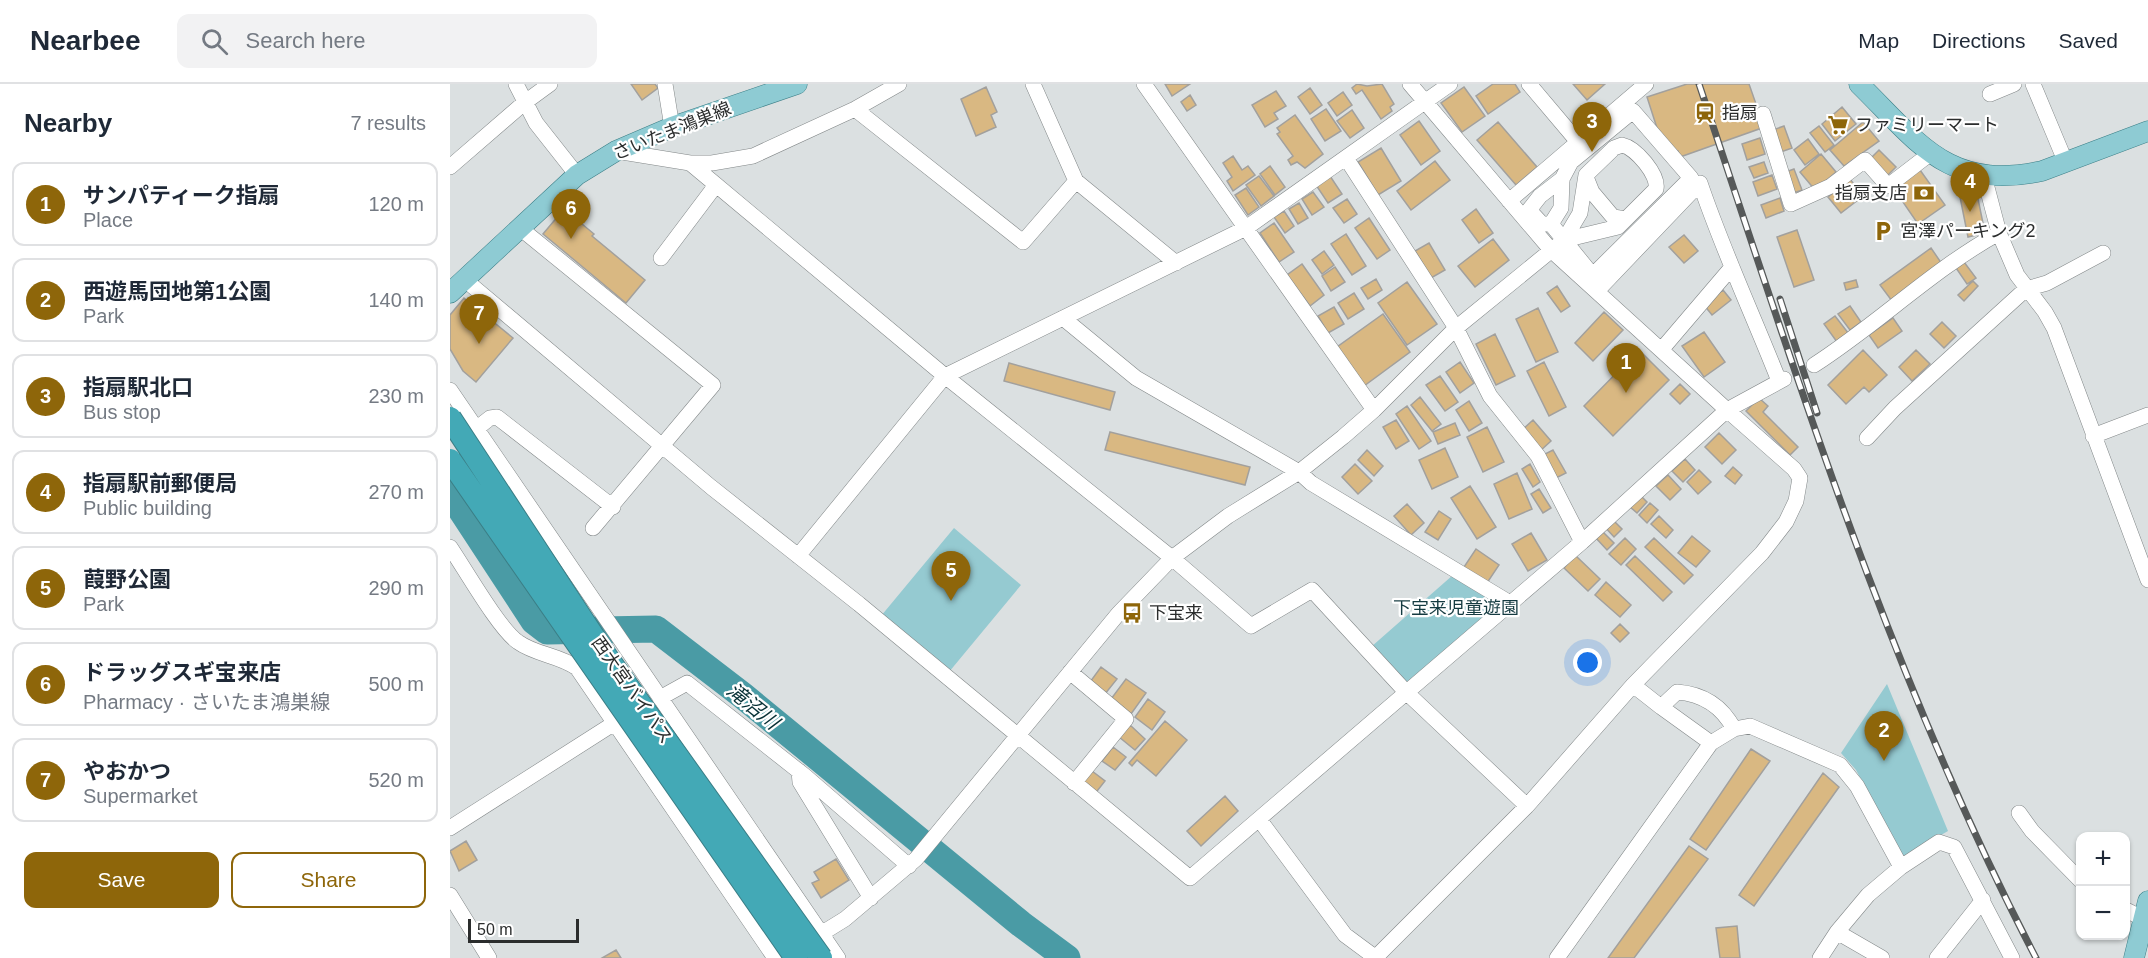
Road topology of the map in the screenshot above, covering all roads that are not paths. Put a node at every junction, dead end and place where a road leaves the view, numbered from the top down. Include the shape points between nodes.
1 (516, 84) edge
2 (550, 84) edge
3 (665, 84) edge
4 (797, 84) edge
5 (899, 84) edge
6 (1033, 84) edge
7 (1144, 84) edge
8 (1410, 84) edge
9 (1450, 84) edge
10 (1529, 84) edge
11 (1646, 84) edge
12 (1859, 84) edge
13 (2014, 84) edge
14 (2033, 84) edge
15 (1990, 94) dead end
16 (1426, 101) junction
17 (524, 103) junction
18 (855, 110) junction
19 (1763, 114) dead end
20 (672, 127) junction
21 (2148, 131) edge
22 (1578, 142) junction
23 (616, 151) junction
24 (1930, 153) junction
25 (1346, 158) junction
26 (690, 163) junction
27 (2066, 164) junction
28 (450, 167) edge
29 (578, 175) junction
30 (1586, 175) junction
31 (1984, 176) junction
32 (1562, 179) junction
33 (1076, 181) junction
34 (716, 185) junction
35 (1512, 198) junction
36 (1528, 210) junction
37 (1626, 219) junction
38 (1551, 224) junction
39 (520, 228) junction
40 (1246, 228) junction
41 (2000, 233) junction
42 (1564, 240) junction
43 (1551, 250) junction
44 (2103, 253) dead end
45 (661, 258) dead end
46 (1176, 263) junction
47 (1732, 267) junction
48 (464, 279) junction
49 (1597, 284) junction
50 (2026, 289) junction
51 (450, 293) edge
52 (1063, 318) junction
53 (1456, 328) junction
54 (1662, 349) junction
55 (1814, 365) dead end
56 (945, 376) junction
57 (450, 390) edge
58 (1374, 410) junction
59 (1727, 410) junction
60 (2148, 415) edge
61 (450, 418) edge
62 (476, 429) junction
63 (2094, 436) junction
64 (1867, 438) dead end
65 (662, 444) junction
66 (450, 460) edge
67 (1299, 472) junction
68 (613, 507) junction
69 (593, 528) dead end
70 (1582, 542) junction
71 (450, 547) edge
72 (798, 556) junction
73 (1172, 558) junction
74 (2148, 580) edge
75 (1510, 603) junction
76 (1071, 672) junction
77 (1634, 685) junction
78 (1406, 692) junction
79 (660, 698) junction
80 (1661, 707) junction
81 (613, 724) junction
82 (1734, 729) junction
83 (1018, 737) junction
84 (1711, 743) junction
85 (799, 771) junction
86 (1074, 783) junction
87 (1527, 806) junction
88 (2019, 813) dead end
89 (1259, 819) junction
90 (450, 828) edge
91 (913, 862) junction
92 (1902, 867) junction
93 (2076, 876) edge
94 (450, 896) edge
95 (871, 898) junction
96 (1983, 900) junction
97 (2130, 911) edge
98 (2146, 914) edge
99 (1837, 932) junction
100 (822, 934) junction
101 (489, 958) edge
102 (775, 958) edge
103 (783, 958) edge
104 (796, 958) edge
105 (821, 958) edge
106 (838, 958) edge
107 (1375, 958) edge
108 (1557, 958) edge
109 (1820, 958) edge
110 (1882, 958) edge
111 (1937, 958) edge
112 (2012, 958) edge
113 (2134, 958) edge

1 - 17 street
2 - 17 street
3 - 20 street
4 - 20 main road, さいたま鴻巣線
5 - 18 street
6 - 33 street
7 - 40 street
8 - 16 street
9 - 16 street
10 - 22 street
11 - 22 street
12 - 24 main road
13 - 15 street
14 - 27 street
16 - 25 street
16 - 35 street
17 - 28 street
17 - 29 street
18 - 26 street via 753,156
18 - 33 street via 1023,242
19 - 24 street via 1791,204 1831,186 1865,160 1888,186
20 - 23 main road, さいたま鴻巣線
21 - 27 main road
22 - 35 street
23 - 26 street
23 - 29 main road, さいたま鴻巣線
24 - 31 main road via 1957,169
25 - 40 street
25 - 53 street
26 - 34 street
27 - 31 main road via 2024,175
29 - 39 main road, さいたま鴻巣線
30 - 37 street via 1589,187 1613,217
30 - 37 street via 1614,148 1630,148 1656,177 1657,186
30 - 42 street via 1581,213
31 - 41 street
32 - 36 street
32 - 38 street via 1561,208
32 - 49 street via 1571,162 1633,111 1691,178
33 - 46 street
34 - 45 street
34 - 56 street
35 - 36 street
35 - 43 street
36 - 38 street via 1542,224
37 - 42 street via 1612,230
38 - 42 street
39 - 48 main road, さいたま鴻巣線
39 - 65 street via 713,385
40 - 46 street
40 - 58 street
41 - 50 street
41 - 55 street via 1948,266 1857,337
42 - 43 street
42 - 49 street
43 - 49 street
43 - 53 street
44 - 50 street via 2047,283
46 - 52 street
47 - 49 street via 1700,183
47 - 54 street
47 - 59 street via 1781,380
48 - 51 main road, さいたま鴻巣線
48 - 65 street
49 - 54 street
50 - 63 street via 2054,328
50 - 64 street
52 - 56 street
52 - 67 street via 1136,378
53 - 58 street
53 - 70 street via 1490,396 1538,456
54 - 59 street
56 - 72 street
56 - 73 street
57 - 62 street
58 - 67 street
59 - 70 street
59 - 77 street via 1794,469 1800,478 1796,501 1786,522 1762,553
60 - 63 street
61 - 105 highway, 西大宮バイパス, bridge via 608,658
62 - 68 street via 497,417
62 - 79 street
63 - 74 street
65 - 68 street
65 - 72 street
66 - 104 highway, 西大宮バイパス, bridge
67 - 73 street via 1228,516
67 - 75 street via 1311,483
68 - 69 street
70 - 75 street
71 - 81 street via 516,641 550,657 566,659 577,668
72 - 83 street
73 - 76 street via 1118,614
73 - 78 street via 1251,626 1312,590
75 - 78 street
76 - 83 street
76 - 86 street via 1126,719
77 - 80 street
77 - 87 street
78 - 87 street
78 - 89 street
79 - 85 street via 687,683
79 - 100 street
80 - 82 street via 1677,692 1694,693 1726,713
80 - 84 street
81 - 90 street
81 - 102 street
82 - 84 street
82 - 92 street via 1750,726 1840,765 1857,786
83 - 86 street
83 - 91 street
84 - 108 street
85 - 91 street
85 - 95 street via 800,782
86 - 89 street via 1190,878
87 - 107 street
88 - 93 street
89 - 107 street via 1345,935
91 - 95 street
92 - 96 street via 1939,842 1954,847
92 - 99 street via 1868,896
94 - 101 street
95 - 100 street
96 - 111 street
96 - 112 street
97 - 98 street
98 - 113 main road
99 - 109 street
99 - 110 street
100 - 103 street
100 - 106 street

